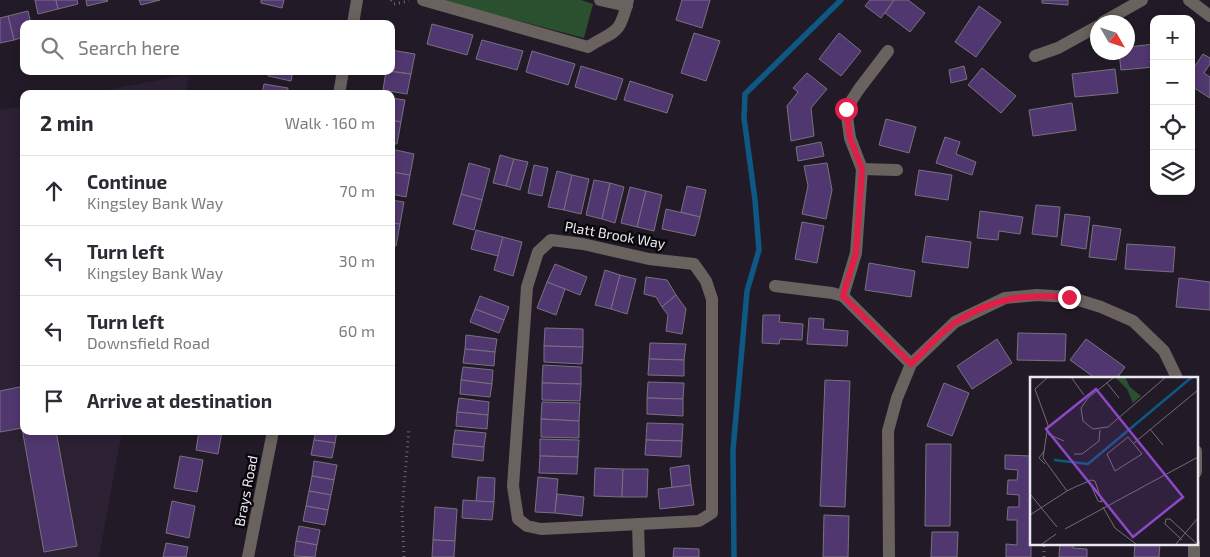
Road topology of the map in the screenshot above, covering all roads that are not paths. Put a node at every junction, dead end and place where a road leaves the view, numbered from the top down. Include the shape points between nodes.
1 (358, 0) edge
2 (423, 0) edge
3 (600, 0) edge
4 (1142, 0) edge
5 (1189, 0) edge
6 (627, 3) edge
7 (1115, 15) edge
8 (1210, 16) edge
9 (354, 20) edge
10 (1090, 30) edge
11 (888, 51) dead end
12 (1035, 56) dead end
13 (342, 75) edge
14 (340, 90) edge
15 (862, 169) junction
16 (897, 170) dead end
17 (776, 286) dead end
18 (843, 296) junction
19 (911, 364) junction
20 (1177, 377) edge
21 (272, 435) edge
22 (638, 524) junction
23 (1194, 544) edge
24 (248, 557) edge
25 (638, 557) edge
26 (889, 557) edge
27 (1194, 557) edge

1 - 9 street
2 - 6 street via 588,47 611,36 619,28
3 - 6 street
4 - 7 street
5 - 8 street
10 - 12 street
11 - 15 street via 846,109 850,138
13 - 14 street
15 - 16 street
15 - 18 street via 856,253
17 - 18 street
18 - 19 street
19 - 20 street via 955,322 1005,298 1037,295 1069,297 1133,321 1164,351
19 - 26 street via 888,431
21 - 24 street, Brays Road
22 - 22 street, Platt Brook Way via 541,529 527,526 518,519 513,486 527,287 538,252 550,240 694,264 706,281 712,299 712,513 699,521
22 - 25 street
23 - 27 street

